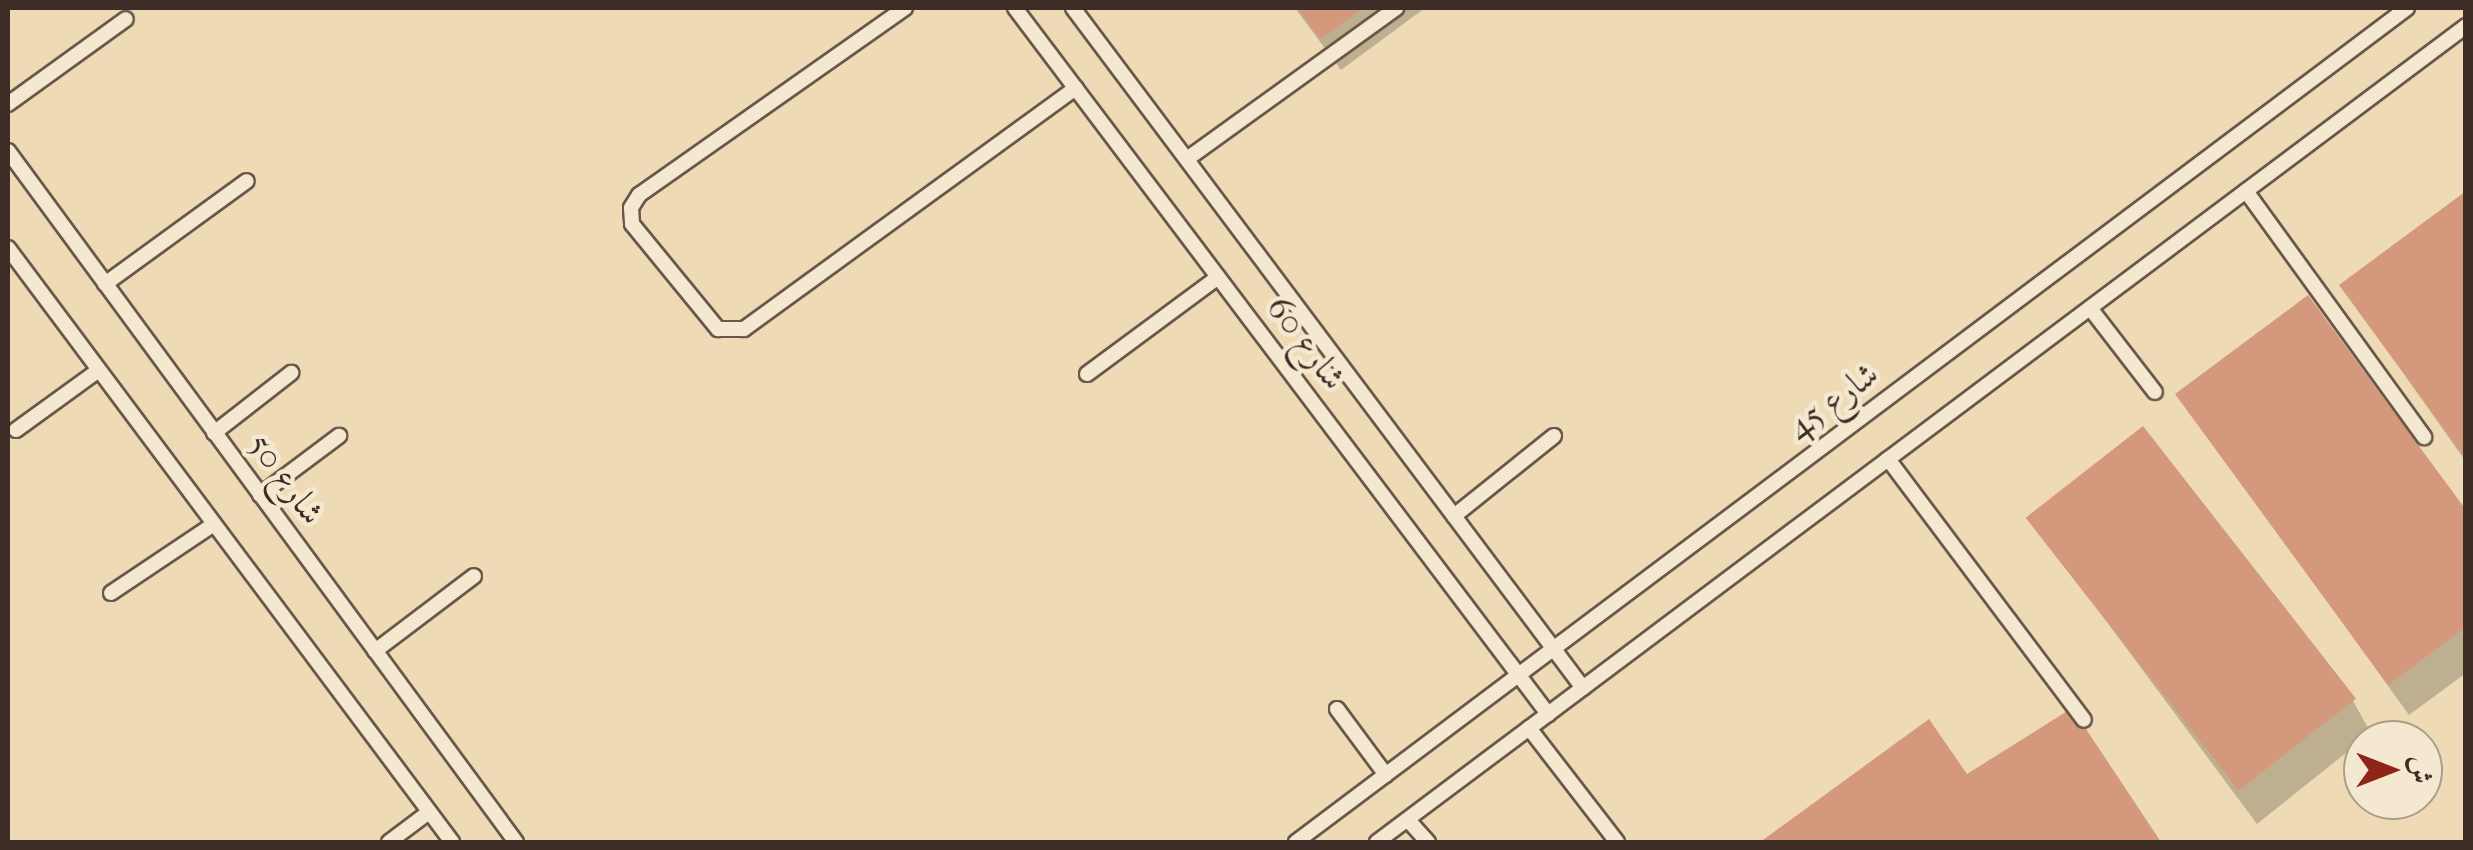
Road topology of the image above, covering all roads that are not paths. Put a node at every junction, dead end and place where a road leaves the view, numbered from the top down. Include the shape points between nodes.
1 (905, 8) edge
2 (1015, 8) edge
3 (1073, 8) edge
4 (1396, 8) edge
5 (2407, 8) edge
6 (126, 19) dead end
7 (2466, 26) edge
8 (1076, 88) junction
9 (8, 104) edge
10 (8, 152) edge
11 (1187, 159) junction
12 (248, 181) dead end
13 (2246, 191) junction
14 (8, 248) edge
15 (1218, 277) junction
16 (106, 284) junction
17 (2090, 308) junction
18 (99, 370) junction
19 (291, 373) dead end
20 (1087, 374) dead end
21 (2155, 392) dead end
22 (16, 430) dead end
23 (214, 432) junction
24 (339, 436) dead end
25 (1554, 436) dead end
26 (2424, 437) dead end
27 (1888, 459) junction
28 (260, 496) junction
29 (1454, 516) junction
30 (214, 524) junction
31 (474, 576) dead end
32 (111, 593) dead end
33 (1554, 648) junction
34 (374, 650) junction
35 (1519, 675) junction
36 (1583, 688) junction
37 (1337, 709) dead end
38 (1548, 714) junction
39 (2084, 720) dead end
40 (1530, 728) junction
41 (1386, 775) junction
42 (429, 812) junction
43 (1408, 820) junction
44 (389, 842) edge
45 (452, 842) edge
46 (516, 842) edge
47 (1296, 842) edge
48 (1378, 842) edge
49 (1428, 842) edge
50 (1617, 842) edge

1 - 8 lane via 631,208 632,224 718,329 744,330
2 - 8 lane, شارع 60
3 - 11 lane, شارع 60
4 - 11 lane
5 - 33 lane, شارع 45
6 - 9 lane
7 - 13 lane
8 - 15 lane, شارع 60
10 - 16 lane, شارع 50
11 - 29 lane, شارع 60
12 - 16 lane
13 - 17 lane
13 - 26 lane
14 - 18 lane
15 - 20 lane
15 - 35 lane, شارع 60
16 - 23 lane, شارع 50
17 - 21 lane
17 - 27 lane
18 - 22 lane
18 - 30 lane
19 - 23 lane
23 - 28 lane, شارع 50
24 - 28 lane
25 - 29 lane
27 - 36 lane
27 - 39 lane
28 - 34 lane, شارع 50
29 - 33 lane, شارع 60
30 - 32 lane
30 - 42 lane
31 - 34 lane
33 - 35 lane, شارع 45
33 - 36 lane, شارع 60
34 - 46 lane, شارع 50
35 - 38 lane, شارع 60
35 - 41 lane, شارع 45
36 - 38 lane
37 - 41 lane
38 - 40 lane
40 - 43 lane
40 - 50 lane
41 - 47 lane, شارع 45
42 - 44 lane
42 - 45 lane
43 - 48 lane
43 - 49 lane

